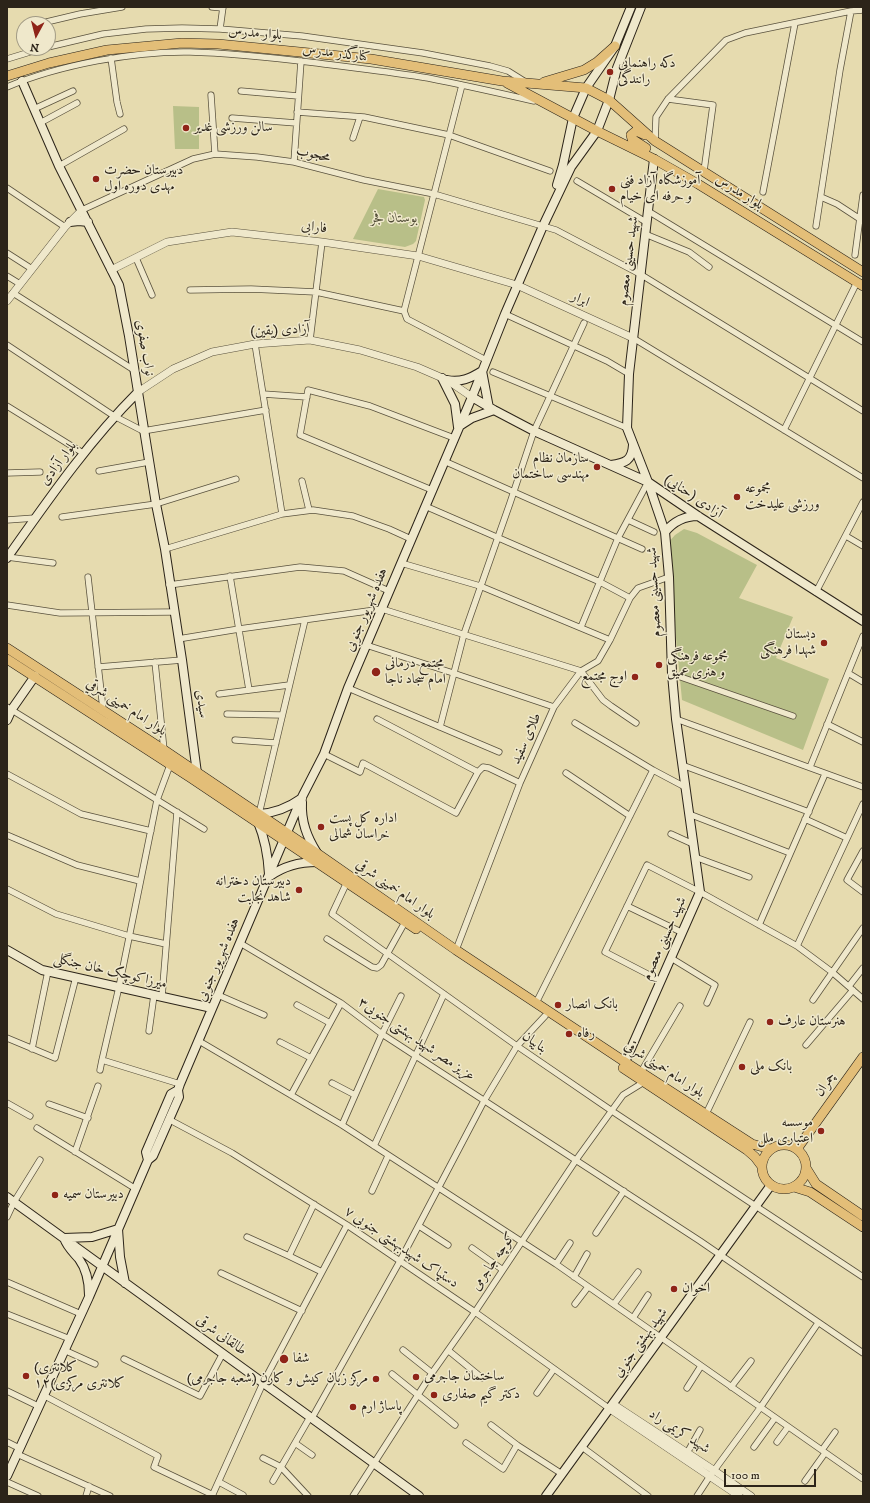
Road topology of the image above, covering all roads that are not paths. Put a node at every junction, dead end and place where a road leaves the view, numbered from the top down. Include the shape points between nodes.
1 (122, 7) edge
2 (212, 7) edge
3 (631, 7) edge
4 (641, 7) edge
5 (223, 8) edge
6 (863, 10) edge
7 (851, 11) junction
8 (56, 20) edge
9 (794, 23) junction
10 (220, 29) junction
11 (56, 45) edge
12 (615, 46) junction
13 (17, 56) edge
14 (111, 58) junction
15 (7, 59) edge
16 (300, 61) junction
17 (7, 76) edge
18 (22, 81) junction
19 (502, 81) junction
20 (526, 83) junction
21 (537, 83) junction
22 (462, 85) junction
23 (7, 87) edge
24 (586, 88) junction
25 (73, 91) dead end
26 (241, 91) dead end
27 (211, 96) dead end
28 (298, 96) junction
29 (668, 99) junction
30 (609, 100) junction
31 (77, 103) dead end
32 (544, 103) junction
33 (34, 108) junction
34 (297, 112) junction
35 (120, 114) dead end
36 (360, 117) junction
37 (232, 118) dead end
38 (573, 118) junction
39 (40, 123) junction
40 (296, 123) junction
41 (124, 129) dead end
42 (597, 131) junction
43 (450, 135) junction
44 (353, 138) dead end
45 (652, 139) junction
46 (215, 154) junction
47 (654, 159) junction
48 (294, 162) junction
49 (59, 166) junction
50 (550, 171) dead end
51 (704, 171) junction
52 (577, 181) dead end
53 (698, 184) junction
54 (7, 188) edge
55 (763, 192) dead end
56 (434, 194) junction
57 (863, 195) edge
58 (821, 197) junction
59 (82, 210) junction
60 (550, 211) junction
61 (648, 211) junction
62 (861, 220) edge
63 (88, 222) junction
64 (646, 222) junction
65 (68, 224) junction
66 (543, 226) junction
67 (816, 226) dead end
68 (645, 234) junction
69 (322, 242) junction
70 (7, 253) edge
71 (855, 255) dead end
72 (418, 256) junction
73 (136, 258) junction
74 (709, 268) dead end
75 (32, 269) junction
76 (111, 270) junction
77 (863, 272) edge
78 (640, 274) junction
79 (7, 276) edge
80 (20, 284) junction
81 (860, 284) edge
82 (517, 285) junction
83 (190, 290) dead end
84 (316, 292) junction
85 (13, 293) junction
86 (152, 295) dead end
87 (7, 301) edge
88 (404, 311) junction
89 (505, 314) junction
90 (584, 323) dead end
91 (835, 325) junction
92 (633, 338) junction
93 (310, 340) junction
94 (863, 342) edge
95 (255, 344) junction
96 (7, 345) edge
97 (573, 346) junction
98 (486, 360) junction
99 (134, 370) junction
100 (482, 371) junction
101 (493, 372) dead end
102 (629, 374) junction
103 (809, 378) junction
104 (444, 379) junction
105 (138, 392) junction
106 (263, 394) junction
107 (550, 396) junction
108 (307, 397) junction
109 (472, 397) junction
110 (7, 406) edge
111 (266, 410) junction
112 (494, 410) junction
113 (863, 411) edge
114 (114, 416) junction
115 (458, 427) junction
116 (627, 428) junction
117 (784, 430) junction
118 (143, 431) junction
119 (534, 431) junction
120 (454, 438) junction
121 (633, 444) junction
122 (83, 453) junction
123 (444, 461) junction
124 (149, 462) junction
125 (611, 465) junction
126 (99, 471) dead end
127 (40, 472) dead end
128 (7, 473) edge
129 (863, 478) edge
130 (236, 479) dead end
131 (302, 481) dead end
132 (648, 482) junction
133 (432, 490) junction
134 (514, 491) junction
135 (863, 502) edge
136 (156, 504) junction
137 (425, 506) junction
138 (309, 510) junction
139 (282, 514) junction
140 (698, 516) junction
141 (62, 517) dead end
142 (35, 518) junction
143 (7, 520) edge
144 (628, 520) junction
145 (654, 532) dead end
146 (665, 532) junction
147 (846, 536) junction
148 (497, 537) junction
149 (618, 538) junction
150 (411, 539) junction
151 (863, 546) edge
152 (165, 549) junction
153 (642, 549) dead end
154 (7, 557) edge
155 (53, 563) dead end
156 (401, 563) junction
157 (230, 576) junction
158 (88, 577) dead end
159 (669, 577) junction
160 (600, 582) junction
161 (169, 585) junction
162 (480, 586) junction
163 (389, 591) junction
164 (816, 592) junction
165 (630, 598) junction
166 (7, 605) edge
167 (382, 609) junction
168 (92, 612) junction
169 (174, 612) junction
170 (305, 620) junction
171 (863, 621) edge
172 (581, 627) junction
173 (239, 628) junction
174 (464, 634) junction
175 (863, 636) edge
176 (178, 639) junction
177 (610, 640) junction
178 (366, 645) junction
179 (7, 648) edge
180 (7, 659) edge
181 (182, 660) junction
182 (155, 662) junction
183 (98, 667) junction
184 (581, 671) junction
185 (453, 673) junction
186 (848, 673) junction
187 (672, 674) junction
188 (35, 676) junction
189 (863, 682) edge
190 (289, 685) junction
191 (348, 688) junction
192 (249, 690) junction
193 (219, 694) dead end
194 (554, 707) junction
195 (9, 708) edge
196 (103, 709) junction
197 (228, 714) dead end
198 (282, 715) junction
199 (792, 716) dead end
200 (377, 719) dead end
201 (676, 719) junction
202 (7, 720) edge
203 (575, 723) dead end
204 (636, 723) dead end
205 (827, 724) junction
206 (440, 727) junction
207 (235, 740) dead end
208 (863, 742) edge
209 (276, 743) junction
210 (164, 750) junction
211 (499, 752) dead end
212 (324, 754) junction
213 (170, 765) junction
214 (682, 765) junction
215 (181, 767) junction
216 (810, 767) junction
217 (653, 770) junction
218 (478, 772) junction
219 (566, 773) dead end
220 (7, 774) edge
221 (195, 774) junction
222 (825, 774) junction
223 (520, 783) junction
224 (685, 787) junction
225 (863, 787) edge
226 (302, 797) junction
227 (157, 800) junction
228 (863, 804) edge
229 (178, 812) junction
230 (808, 812) junction
231 (689, 814) junction
232 (630, 816) junction
233 (258, 818) junction
234 (805, 819) junction
235 (204, 829) dead end
236 (151, 831) junction
237 (671, 834) dead end
238 (7, 835) edge
239 (286, 837) junction
240 (847, 838) junction
241 (693, 844) junction
242 (863, 851) edge
243 (790, 853) junction
244 (695, 856) junction
245 (317, 858) junction
246 (269, 877) junction
247 (749, 877) dead end
248 (140, 881) junction
249 (347, 882) junction
250 (7, 889) edge
251 (700, 892) junction
252 (863, 892) edge
253 (627, 906) junction
254 (405, 922) junction
255 (759, 925) junction
256 (863, 928) edge
257 (681, 932) junction
258 (129, 936) junction
259 (327, 939) dead end
260 (166, 944) junction
261 (240, 944) junction
262 (796, 946) junction
263 (7, 950) edge
264 (456, 950) junction
265 (388, 953) junction
266 (671, 958) junction
267 (863, 968) edge
268 (48, 971) junction
269 (832, 972) junction
270 (76, 977) junction
271 (661, 980) junction
272 (119, 987) junction
273 (851, 988) junction
274 (444, 994) junction
275 (218, 995) junction
276 (158, 996) junction
277 (401, 996) dead end
278 (863, 999) edge
279 (813, 1000) dead end
280 (341, 1003) junction
281 (536, 1003) junction
282 (297, 1004) dead end
283 (707, 1004) dead end
284 (680, 1006) dead end
285 (212, 1008) junction
286 (264, 1015) dead end
287 (545, 1016) junction
288 (750, 1022) dead end
289 (330, 1023) junction
290 (149, 1031) dead end
291 (382, 1034) junction
292 (7, 1038) edge
293 (198, 1042) junction
294 (280, 1042) dead end
295 (806, 1045) dead end
296 (517, 1046) junction
297 (32, 1048) junction
298 (415, 1056) junction
299 (863, 1057) edge
300 (311, 1058) junction
301 (102, 1060) junction
302 (625, 1062) junction
303 (100, 1070) dead end
304 (641, 1072) junction
305 (644, 1082) junction
306 (332, 1083) dead end
307 (98, 1086) dead end
308 (179, 1087) junction
309 (291, 1095) junction
310 (355, 1095) junction
311 (484, 1101) junction
312 (7, 1103) edge
313 (49, 1104) dead end
314 (612, 1111) junction
315 (706, 1114) junction
316 (30, 1116) dead end
317 (88, 1118) junction
318 (170, 1120) junction
319 (342, 1125) junction
320 (37, 1128) dead end
321 (374, 1146) junction
322 (770, 1149) junction
323 (798, 1149) junction
324 (75, 1152) junction
325 (388, 1156) junction
326 (40, 1160) dead end
327 (148, 1160) junction
328 (576, 1160) junction
329 (761, 1165) junction
330 (806, 1168) junction
331 (771, 1185) junction
332 (794, 1187) junction
333 (136, 1189) junction
334 (439, 1189) junction
335 (372, 1191) dead end
336 (624, 1191) junction
337 (10, 1199) edge
338 (314, 1204) junction
339 (756, 1206) junction
340 (863, 1216) edge
341 (7, 1217) edge
342 (347, 1225) junction
343 (419, 1226) junction
344 (863, 1227) edge
345 (118, 1229) junction
346 (596, 1233) dead end
347 (247, 1236) dead end
348 (64, 1238) junction
349 (521, 1243) junction
350 (448, 1244) dead end
351 (570, 1244) dead end
352 (472, 1248) dead end
353 (587, 1254) dead end
354 (720, 1255) junction
355 (289, 1256) junction
356 (400, 1261) junction
357 (556, 1264) junction
358 (103, 1266) junction
359 (504, 1270) junction
360 (322, 1272) junction
361 (638, 1272) dead end
362 (221, 1273) dead end
363 (574, 1277) junction
364 (863, 1278) edge
365 (7, 1282) edge
366 (125, 1283) junction
367 (588, 1287) junction
368 (648, 1295) dead end
369 (89, 1297) junction
370 (575, 1304) dead end
371 (614, 1304) junction
372 (302, 1311) junction
373 (475, 1312) junction
374 (7, 1314) edge
375 (81, 1314) junction
376 (633, 1318) junction
377 (818, 1323) junction
378 (660, 1338) junction
379 (70, 1339) junction
380 (64, 1350) junction
381 (402, 1350) dead end
382 (449, 1351) junction
383 (223, 1353) junction
384 (863, 1353) edge
385 (124, 1359) dead end
386 (751, 1361) dead end
387 (95, 1364) dead end
388 (701, 1366) junction
389 (554, 1369) junction
390 (432, 1373) junction
391 (392, 1374) dead end
392 (482, 1378) dead end
393 (263, 1383) junction
394 (730, 1387) junction
395 (687, 1388) dead end
396 (7, 1391) edge
397 (537, 1393) dead end
398 (418, 1394) junction
399 (43, 1396) junction
400 (38, 1406) junction
401 (611, 1406) junction
402 (760, 1408) junction
403 (311, 1418) junction
404 (775, 1418) junction
405 (455, 1425) dead end
406 (491, 1425) dead end
407 (788, 1427) junction
408 (700, 1430) dead end
409 (835, 1432) dead end
410 (7, 1442) edge
411 (777, 1442) dead end
412 (295, 1443) junction
413 (466, 1443) dead end
414 (517, 1445) junction
415 (582, 1447) junction
416 (754, 1447) dead end
417 (18, 1451) junction
418 (687, 1452) junction
419 (824, 1452) junction
420 (312, 1455) dead end
421 (263, 1458) dead end
422 (374, 1464) junction
423 (281, 1467) junction
424 (713, 1473) junction
425 (562, 1474) junction
426 (7, 1476) edge
427 (863, 1479) edge
428 (273, 1481) dead end
429 (805, 1481) dead end
430 (7, 1482) edge
431 (219, 1482) junction
432 (89, 1486) junction
433 (243, 1494) dead end
434 (213, 1495) edge
435 (38, 1496) edge
436 (86, 1496) edge
437 (110, 1496) edge
438 (308, 1496) edge
439 (353, 1496) edge
440 (420, 1496) edge
441 (546, 1496) edge
442 (648, 1496) edge
443 (697, 1496) edge
444 (739, 1496) edge
445 (751, 1496) edge

1 - 8 street
2 - 5 street
3 - 12 main road
4 - 30 main road via 617,68
5 - 10 street
6 - 7 street
7 - 9 street
7 - 58 street
9 - 29 street via 745,33 726,40
9 - 55 street
10 - 11 street, کنارگذر مدرس via 146,29 103,34
10 - 20 street, کنارگذر مدرس via 302,36 423,53 508,71
12 - 21 main road via 584,70
12 - 24 main road
13 - 15 street
14 - 16 street, کنارگذر مدرس via 189,52
14 - 18 street, کنارگذر مدرس
14 - 35 street via 116,102
16 - 22 street, کنارگذر مدرس via 376,70
16 - 28 street
17 - 19 main road, بلوار مدرس via 49,63 107,50 182,43 371,59
18 - 23 street, کنارگذر مدرس
18 - 33 main road, نواب صفوی
19 - 20 main road, بلوار مدرس
19 - 32 main road, بلوار مدرس
20 - 21 main road, بلوار مدرس
21 - 24 main road, بلوار مدرس
22 - 32 street, کنارگذر مدرس
22 - 43 street
24 - 30 main road, بلوار مدرس
24 - 38 main road
25 - 33 street
26 - 28 street
27 - 46 street
28 - 34 street
29 - 45 street via 656,117
29 - 51 street via 713,105
30 - 42 main road
30 - 45 main road, بلوار مدرس
31 - 39 street
32 - 38 main road, بلوار مدرس
33 - 39 main road, نواب صفوی
34 - 36 street
34 - 40 street
36 - 43 street
36 - 44 street
37 - 40 street
38 - 42 main road, بلوار مدرس
38 - 60 main road
39 - 49 main road, نواب صفوی
40 - 48 street
41 - 49 street
42 - 47 main road, بلوار مدرس
42 - 60 main road via 571,167
43 - 50 street
43 - 56 street
45 - 51 main road, بلوار مدرس
45 - 53 main road via 636,131 632,135 634,142 674,163
46 - 48 street, محجوب
46 - 59 street, محجوب via 193,159
47 - 53 main road, بلوار مدرس
47 - 61 main road, شهید حسینی معصوم
48 - 56 street, محجوب
49 - 59 main road, نواب صفوی
51 - 77 main road, بلوار مدرس
52 - 64 street
53 - 81 main road, بلوار مدرس
54 - 65 street
56 - 66 street, محجوب
56 - 72 street
57 - 62 street
58 - 62 street
58 - 67 street
59 - 63 main road, نواب صفوی
59 - 65 street
60 - 66 main road
61 - 64 main road, شهید حسینی معصوم
61 - 91 street
62 - 71 street
63 - 65 main road
63 - 76 main road, نواب صفوی
64 - 68 main road, شهید حسینی معصوم
65 - 75 street
66 - 78 street, محجوب via 556,230
66 - 82 main road
68 - 74 street via 689,252
68 - 78 main road, شهید حسینی معصوم
69 - 72 street, فارابی
69 - 73 street, فارابی via 232,232 167,242
69 - 84 street
70 - 75 street
72 - 82 street, فارابی
72 - 88 street
73 - 76 street, فارابی
73 - 86 street
75 - 80 street
76 - 99 main road, نواب صفوی via 119,285
78 - 92 main road, شهید حسینی معصوم
78 - 103 street, محجوب
79 - 80 street
80 - 85 street
81 - 91 street
82 - 89 main road, هفده شهریور جنوبی
82 - 92 street, ابرار
83 - 84 street
84 - 88 street
84 - 93 street
85 - 87 street
85 - 99 street
88 - 98 street via 407,319
89 - 97 street
89 - 98 main road, هفده شهریور جنوبی
90 - 97 street
91 - 94 street
91 - 103 street
92 - 102 main road, شهید حسینی معصوم
92 - 117 street
93 - 95 street, آزادی (یقین)
93 - 104 street, آزادی (یقین) via 384,356
95 - 105 street, آزادی (یقین) via 212,352 173,369
95 - 106 street
96 - 114 street
97 - 102 street
97 - 107 street
98 - 100 main road, هفده شهریور جنوبی
99 - 105 main road, نواب صفوی
100 - 104 main road via 454,382
100 - 109 main road, هفده شهریور جنوبی
100 - 112 main road
101 - 107 street
102 - 116 main road, شهید حسینی معصوم
103 - 113 street, محجوب
103 - 117 street
104 - 109 street, آزادی (یقین)
104 - 115 main road via 455,404
105 - 114 main road, بلوار آزادی
105 - 118 main road, نواب صفوی
106 - 108 street
106 - 111 street
107 - 116 street
107 - 119 street
108 - 120 street via 308,390 370,406
108 - 133 street via 300,435
109 - 112 main road, آزادی (حنایی)
109 - 115 main road, هفده شهریور جنوبی
110 - 122 street
111 - 118 street
111 - 139 street
112 - 115 main road via 472,418
112 - 119 main road, آزادی (حنایی)
114 - 118 street
114 - 122 main road, بلوار آزادی
115 - 120 main road, هفده شهریور جنوبی
116 - 121 main road, شهید حسینی معصوم
117 - 129 street
118 - 124 main road, نواب صفوی
119 - 125 main road, آزادی (حنایی)
119 - 134 street
120 - 123 main road, هفده شهریور جنوبی
121 - 125 main road via 630,458 625,462
121 - 132 main road, شهید حسینی معصوم
122 - 142 main road, بلوار آزادی
123 - 133 main road, هفده شهریور جنوبی
123 - 134 street
124 - 126 street
124 - 136 main road, نواب صفوی
125 - 132 main road, آزادی (حنایی)
127 - 128 street
130 - 136 street
131 - 138 street
132 - 140 main road, آزادی (حنایی)
132 - 144 street
132 - 146 main road, شهید حسینی معصوم
133 - 137 main road, هفده شهریور جنوبی
134 - 148 street
134 - 149 street
135 - 147 street
136 - 141 street
136 - 152 main road, نواب صفوی
137 - 148 street
137 - 150 main road, هفده شهریور جنوبی
138 - 139 street
138 - 150 street via 353,516
139 - 152 street
140 - 146 main road via 679,519
140 - 164 main road, آزادی (حنایی)
142 - 143 street
142 - 154 main road, بلوار آزادی
144 - 145 street
144 - 149 street
146 - 159 main road, شهید حسینی معصوم
147 - 151 street
147 - 164 street
148 - 160 street
148 - 162 street
149 - 153 street
149 - 160 street
150 - 156 main road, هفده شهریور جنوبی
152 - 161 main road, نواب صفوی
154 - 155 street
156 - 162 street
156 - 163 main road, هفده شهریور جنوبی
157 - 161 street
157 - 163 street via 300,567 344,571
157 - 173 street
158 - 168 street
159 - 165 street, طلای سفید via 638,588
159 - 187 main road, شهید حسینی معصوم
160 - 165 street
160 - 172 street
161 - 169 main road, نواب صفوی
162 - 172 street
162 - 174 street
163 - 167 main road, هفده شهریور جنوبی
164 - 171 main road, آزادی (حنایی)
165 - 177 street, طلای سفید
166 - 168 street via 60,613
167 - 170 street
167 - 174 street
167 - 178 main road, هفده شهریور جنوبی
168 - 169 street
168 - 183 street
169 - 176 main road, نواب صفوی
170 - 173 street
170 - 190 street
172 - 177 street
173 - 176 street
173 - 192 street
174 - 184 street
174 - 185 street
175 - 186 street
176 - 181 main road, سیدی
177 - 184 street, طلای سفید via 598,661
178 - 185 street
178 - 191 main road, هفده شهریور جنوبی
179 - 196 main road, بلوار امام خمینی شرقي
180 - 188 main road, بلوار امام خمینی شرقي
181 - 182 street
181 - 221 main road, سیدی
182 - 183 street
182 - 210 street
183 - 196 street
184 - 194 street, طلای سفید
184 - 204 street via 604,700
185 - 194 street
185 - 206 street
186 - 189 street
186 - 205 street
187 - 199 street
187 - 201 main road, شهید حسینی معصوم
188 - 195 main road
188 - 213 main road, بلوار امام خمینی شرقي
190 - 192 street
190 - 198 street
191 - 206 street
191 - 212 main road, هفده شهریور جنوبی
192 - 193 street
194 - 223 street, طلای سفید
195 - 202 main road
195 - 227 street
196 - 210 main road, بلوار امام خمینی شرقي
197 - 198 street
198 - 209 street
200 - 218 street
201 - 214 main road, شهید حسینی معصوم
201 - 216 street
203 - 217 street
205 - 208 street
205 - 216 street
206 - 211 street
207 - 209 street
209 - 233 street
210 - 215 main road, بلوار امام خمینی شرقي
212 - 218 street via 360,772 364,763 456,813
212 - 226 main road, هفده شهریور جنوبی
213 - 215 main road, بلوار امام خمینی شرقي
213 - 227 street
214 - 224 main road, شهید حسینی معصوم
214 - 230 street
215 - 221 main road, بلوار امام خمینی شرقي
216 - 222 street
217 - 224 street
217 - 232 street
218 - 223 street via 483,767 489,768
219 - 232 street
220 - 236 street via 81,814
221 - 233 main road, بلوار امام خمینی شرقي
222 - 225 street
222 - 230 street
223 - 264 street, طلای سفید
224 - 231 main road, شهید حسینی معصوم
226 - 233 main road via 295,803
226 - 239 main road, هفده شهریور جنوبی
226 - 245 main road via 304,827
227 - 229 street
227 - 236 street
228 - 240 street
229 - 235 street
229 - 260 street
230 - 234 street
231 - 241 main road, شهید حسینی معصوم
231 - 243 street
232 - 281 street
233 - 239 main road, بلوار امام خمینی شرقي
233 - 246 main road via 266,848
234 - 240 street
234 - 243 street
236 - 248 street
237 - 241 street
238 - 248 street via 77,865
239 - 245 main road, بلوار امام خمینی شرقي
239 - 246 main road, هفده شهریور جنوبی
240 - 262 street
241 - 244 main road, شهید حسینی معصوم
242 - 252 street via 847,880
243 - 255 street
244 - 247 street
244 - 251 main road, شهید حسینی معصوم
245 - 246 main road via 286,866
245 - 249 main road, بلوار امام خمینی شرقي
245 - 264 main road, بلوار امام خمینی شرقي
246 - 261 main road, هفده شهریور جنوبی
248 - 258 street
249 - 254 main road, بلوار امام خمینی شرقي
249 - 265 street, بناییان via 332,914
250 - 258 street via 56,914
251 - 253 street via 647,864
251 - 255 street
251 - 257 main road, شهید حسینی معصوم
253 - 257 street
253 - 271 street via 605,952
254 - 265 street
254 - 287 main road, بلوار امام خمینی شرقي
255 - 262 street
256 - 269 street
257 - 266 main road, شهید حسینی معصوم
258 - 260 street
258 - 272 street
259 - 265 street via 377,968
260 - 276 street
261 - 275 main road, هفده شهریور جنوبی
261 - 280 street, عزیز مصر شهید بهشتی جنوبی۳
262 - 269 street
263 - 268 main road, میرزاکوچک خان جنگلی
264 - 281 main road, بلوار امام خمینی شرقي
265 - 274 street, بناییان
266 - 271 main road, شهید حسینی معصوم
266 - 283 street via 715,985
267 - 273 street
268 - 270 main road, میرزاکوچک خان جنگلی
268 - 297 street
269 - 273 street
269 - 279 street
270 - 272 main road, میرزاکوچک خان جنگلی
270 - 297 street via 55,1058
271 - 302 main road, شهید حسینی معصوم
272 - 276 main road, میرزاکوچک خان جنگلی
272 - 301 street
273 - 278 street
273 - 295 street
274 - 296 street, بناییان
274 - 298 street
275 - 285 main road, هفده شهریور جنوبی
275 - 286 street
276 - 285 main road, میرزاکوچک خان جنگلی
276 - 290 street
277 - 291 street
280 - 289 street
280 - 291 street, عزیز مصر شهید بهشتی جنوبی۳
281 - 302 main road, بلوار امام خمینی شرقي
282 - 289 street
284 - 304 street
285 - 293 main road, هفده شهریور جنوبی
287 - 296 street
287 - 305 main road, بلوار امام خمینی شرقي
288 - 315 street
289 - 300 street
291 - 298 street, عزیز مصر شهید بهشتی جنوبی۳
291 - 310 street
292 - 297 street
293 - 308 main road, هفده شهریور جنوبی
293 - 309 street
294 - 300 street
296 - 311 street
296 - 314 street, بناییان
298 - 311 street, عزیز مصر شهید بهشتی جنوبی۳
298 - 321 street
299 - 323 main road, چمران
300 - 309 street
301 - 303 street
301 - 308 street
302 - 304 main road, بلوار امام خمینی شرقي
304 - 315 main road, بلوار امام خمینی شرقي
305 - 314 street, کوچه جاجرمی via 623,1095
305 - 329 main road, بلوار امام خمینی شرقي via 747,1150
306 - 310 street
307 - 317 street
308 - 318 main road, هفده شهریور جنوبی via 179,1097
308 - 327 main road, هفده شهریور جنوبی via 171,1094 146,1152
309 - 319 street
310 - 319 street
311 - 328 street, عزیز مصر شهید بهشتی جنوبی۳
311 - 334 street
312 - 316 street
313 - 317 street
314 - 328 street, کوچه جاجرمی
314 - 339 street, بناییان
315 - 322 main road, بلوار امام خمینی شرقي via 752,1144
317 - 324 street
318 - 327 main road, هفده شهریور جنوبی via 153,1156
318 - 338 street, دستپاک شهیدبهشتی جنوبی ۷ via 232,1153
319 - 321 street
320 - 324 street
321 - 325 street
322 - 323 main road via 784,1144
322 - 329 main road
323 - 330 main road via 805,1160
324 - 333 street
325 - 334 street
325 - 335 street
326 - 337 street
327 - 333 main road, هفده شهریور جنوبی
328 - 336 street, عزیز مصر شهید بهشتی جنوبی۳
328 - 349 street, کوچه جاجرمی
329 - 331 main road via 763,1176
330 - 332 main road via 803,1179
330 - 340 main road via 816,1184
331 - 332 main road via 782,1189
331 - 339 main road, شهید بهشتی جنوبی
332 - 344 main road via 810,1192
333 - 345 main road, هفده شهریور جنوبی
334 - 343 street
334 - 349 street
336 - 346 street
336 - 354 street, عزیز مصر شهید بهشتی جنوبی۳
337 - 341 street
337 - 348 main road, طالقانی شرقی
338 - 342 street, دستپاک شهیدبهشتی جنوبی ۷
338 - 355 street
339 - 354 main road, شهید بهشتی جنوبی
339 - 364 street, بناییان
342 - 356 street, دستپاک شهیدبهشتی جنوبی ۷
342 - 360 street
343 - 350 street
343 - 356 street
345 - 348 main road via 92,1237
345 - 358 main road, هفده شهریور جنوبی
345 - 366 main road
347 - 355 street
348 - 358 main road, طالقانی شرقی
348 - 369 main road via 87,1273
349 - 357 street
349 - 359 street, کوچه جاجرمی
351 - 357 street
352 - 359 street
353 - 363 street
354 - 377 street, عزیز مصر شهید بهشتی جنوبی۳
354 - 378 main road, شهید بهشتی جنوبی
355 - 360 street
356 - 373 street, دستپاک شهیدبهشتی جنوبی ۷
356 - 403 street
357 - 363 street
358 - 366 main road, طالقانی شرقی
358 - 369 main road, هفده شهریور جنوبی
359 - 373 street, کوچه جاجرمی
360 - 372 street
361 - 371 street
362 - 372 street
363 - 367 street
365 - 375 street
366 - 383 main road, طالقانی شرقی
367 - 370 street
367 - 371 street
368 - 376 street
369 - 375 main road, هفده شهریور جنوبی
371 - 376 street
372 - 393 street
373 - 382 street, کوچه جاجرمی
373 - 389 street, دستپاک شهیدبهشتی جنوبی ۷
374 - 379 street
375 - 379 main road, هفده شهریور جنوبی
376 - 378 street
377 - 384 street, عزیز مصر شهید بهشتی جنوبی۳
377 - 402 street
378 - 388 street
378 - 401 main road, شهید بهشتی جنوبی
379 - 380 main road, هفده شهریور جنوبی
380 - 387 street
380 - 399 main road, هفده شهریور جنوبی
381 - 390 street
382 - 390 street, کوچه جاجرمی
382 - 392 street
383 - 385 street via 200,1396
383 - 393 main road, طالقانی شرقی
386 - 394 street
388 - 394 street
388 - 395 street
389 - 397 street
389 - 401 street, دستپاک شهیدبهشتی جنوبی ۷
390 - 398 street, کوچه جاجرمی
391 - 398 street
393 - 403 main road, طالقانی شرقی
393 - 431 street
394 - 402 street
396 - 400 street
398 - 405 street
398 - 422 street, کوچه جاجرمی
399 - 400 main road, هفده شهریور جنوبی
399 - 434 street via 158,1456 154,1467
400 - 417 main road, هفده شهریور جنوبی
401 - 415 main road, شهید بهشتی جنوبی
401 - 418 street, شهید کریمی راد
401 - 424 street, شهید کریمی راد
402 - 404 street
402 - 424 street
403 - 412 street
403 - 422 main road, طالقانی شرقی
404 - 407 street
404 - 416 street
406 - 414 street
407 - 411 street
407 - 419 street
408 - 418 street
409 - 419 street
410 - 417 street
412 - 420 street
412 - 423 street
413 - 414 street via 503,1469
414 - 425 street
415 - 425 main road, شهید بهشتی جنوبی
415 - 442 street
417 - 426 main road, هفده شهریور جنوبی
417 - 432 street
418 - 424 street, شهید کریمی راد
419 - 427 street
419 - 429 street
421 - 423 street
422 - 439 street, کوچه جاجرمی
422 - 440 main road, طالقانی شرقی
423 - 428 street
423 - 438 street
424 - 443 street
424 - 444 street, شهید کریمی راد
424 - 445 street, شهید کریمی راد
425 - 441 main road, شهید بهشتی جنوبی
430 - 435 street
431 - 433 street
431 - 434 street
432 - 436 street
432 - 437 street

